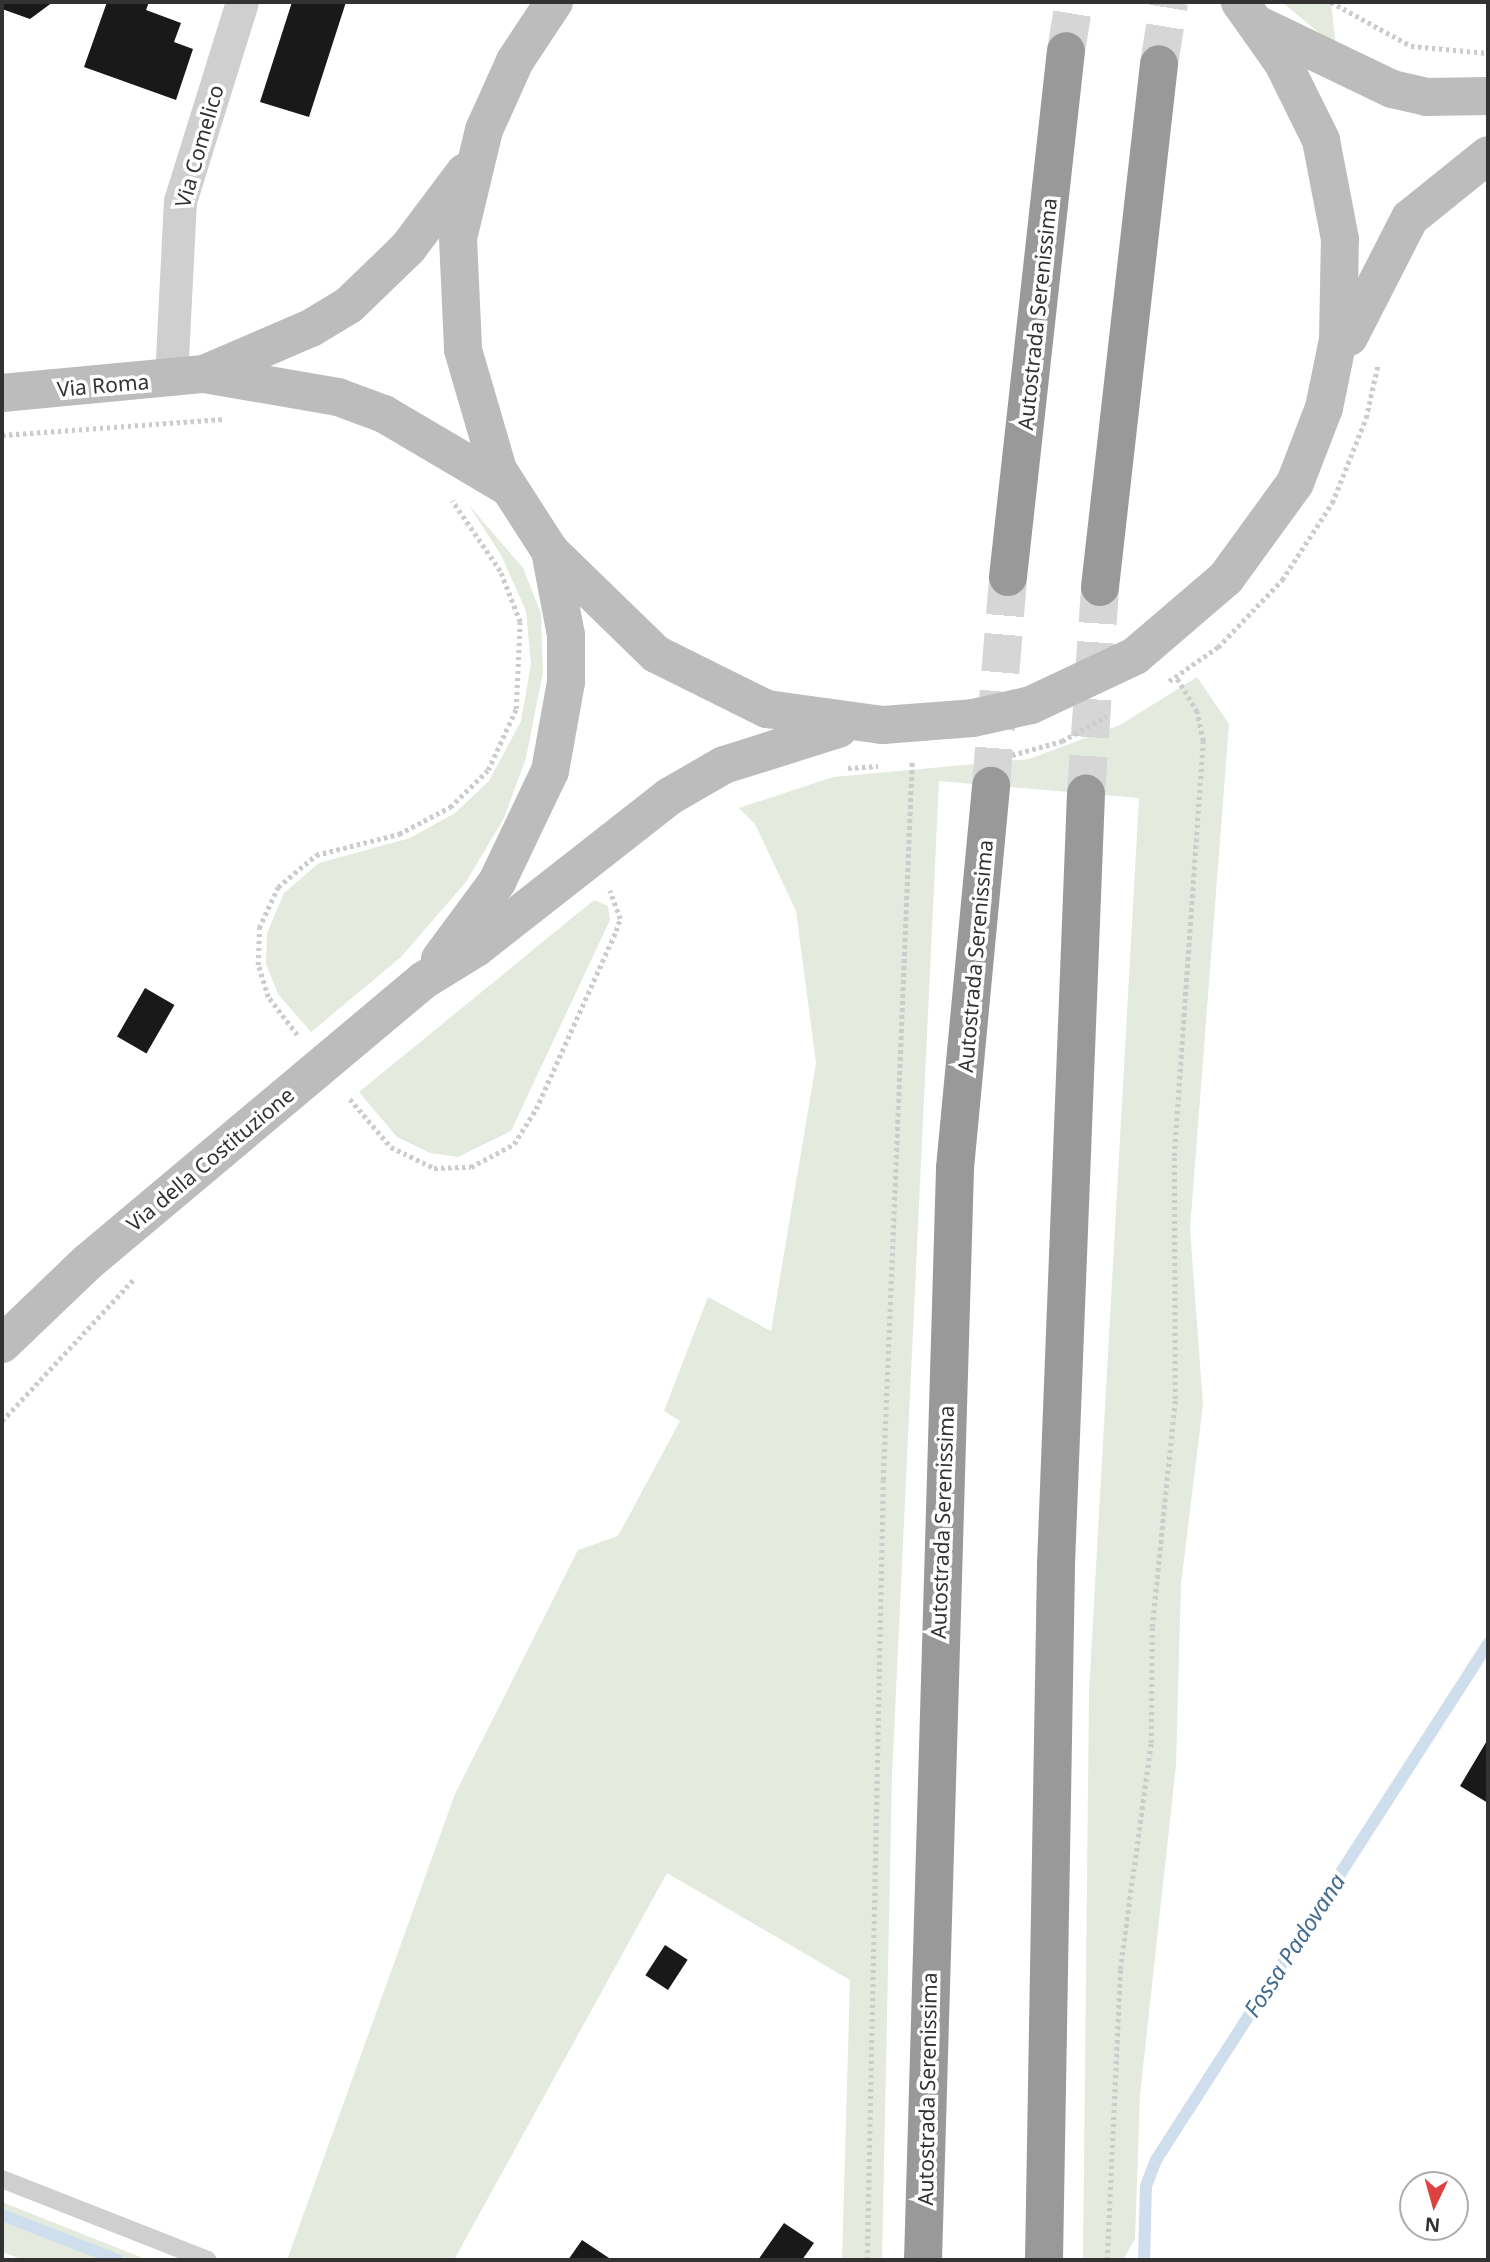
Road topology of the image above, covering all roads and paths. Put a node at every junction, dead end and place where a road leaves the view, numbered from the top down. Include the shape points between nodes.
1 (243, 2) edge
2 (554, 2) edge
3 (1331, 2) edge
4 (1249, 13) edge
5 (1066, 51) tunnel mouth
6 (1488, 53) edge
7 (1159, 64) tunnel mouth
8 (1488, 96) edge
9 (1488, 155) edge
10 (475, 159) junction
11 (187, 376) junction
12 (1331, 377) junction
13 (2, 393) edge
14 (232, 418) dead end
15 (2, 435) edge
16 (508, 487) junction
17 (443, 491) dead end
18 (550, 551) junction
19 (1008, 577) tunnel mouth
20 (1100, 587) tunnel mouth
21 (1176, 677) dead end
22 (853, 724) junction
23 (914, 725) junction
24 (991, 786) tunnel mouth
25 (1086, 794) tunnel mouth
26 (604, 881) dead end
27 (425, 980) junction
28 (302, 1040) dead end
29 (350, 1099) dead end
30 (140, 1273) dead end
31 (2, 1344) edge
32 (2, 1421) edge
33 (2, 2179) edge
34 (208, 2260) edge
35 (867, 2260) edge
36 (923, 2260) edge
37 (1044, 2260) edge
38 (1107, 2260) edge

1 - 11 street, Via Comelico via 180,201
2 - 10 main road via 515,61
3 - 6 path via 1360,24 1411,46
4 - 8 main road via 1392,89 1427,97
4 - 12 main road via 1303,98 1330,173 1342,275
5 - 19 highway, Autostrada Serenissima
7 - 20 highway
9 - 12 main road via 1410,218 1371,284
10 - 11 main road via 408,248 349,305
10 - 16 main road via 458,238 458,318 480,418
11 - 13 main road, Via Roma
11 - 16 main road via 338,397 384,414
12 - 23 main road via 1309,450 1282,506 1247,555 1181,621 1081,686 1021,707
14 - 15 path
16 - 18 main road
17 - 28 path via 512,595 524,650 516,709 488,769 450,807 399,834 316,855 278,887 259,928 258,965 268,997
18 - 22 main road via 633,635 683,672 767,709
18 - 27 main road via 566,635 566,682 550,771 497,882
21 - 38 path via 1197,712 1203,741 1174,1156 1175,1399 1152,1627 1151,1743 1120,1969
22 - 23 main road
22 - 27 main road via 724,765 670,796
23 - 35 path via 883,1480
24 - 36 highway, Autostrada Serenissima via 955,1168
25 - 37 highway via 1056,1564
26 - 29 path via 618,908 616,931 536,1109 514,1144 471,1167 434,1168 390,1147
27 - 31 main road, Via della Costituzione via 89,1261
30 - 32 path
33 - 34 lane

